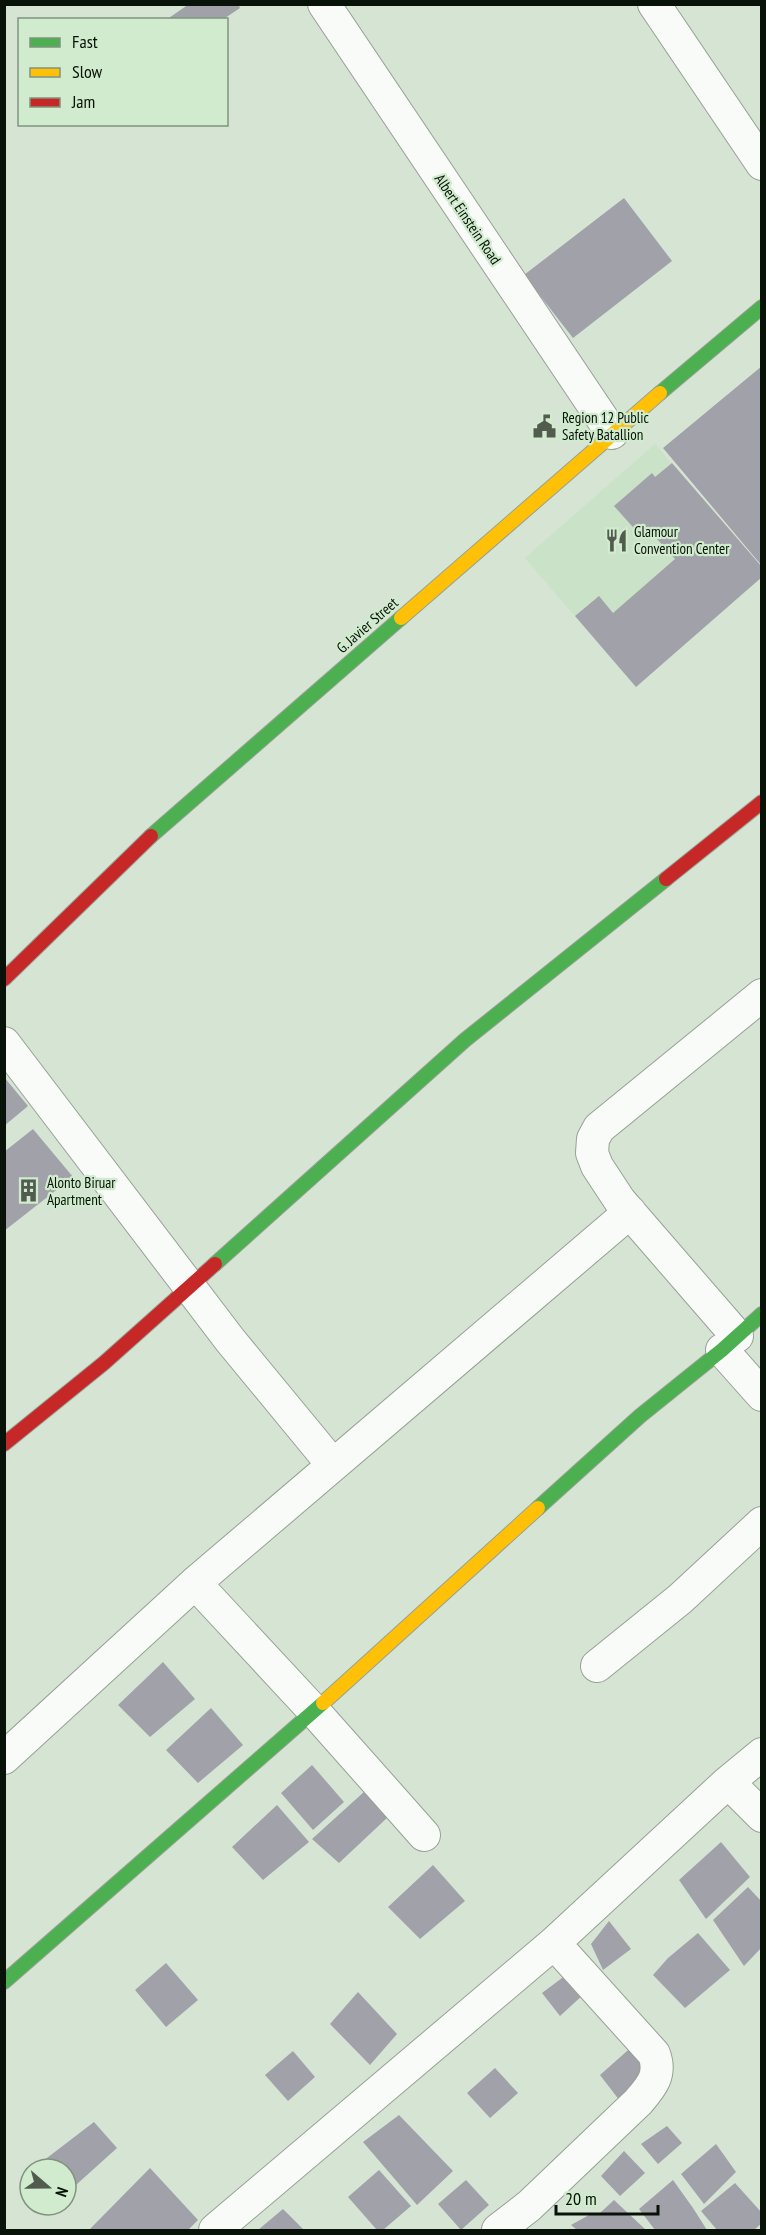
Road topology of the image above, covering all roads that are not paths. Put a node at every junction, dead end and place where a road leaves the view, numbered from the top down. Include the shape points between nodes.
1 (324, 4) edge
2 (654, 4) edge
3 (762, 164) edge
4 (762, 307) edge
5 (612, 433) junction
6 (762, 802) edge
7 (4, 979) edge
8 (762, 995) edge
9 (4, 1043) edge
10 (630, 1212) junction
11 (189, 1285) junction
12 (762, 1314) edge
13 (730, 1343) junction
14 (762, 1395) edge
15 (4, 1444) edge
16 (333, 1465) junction
17 (762, 1523) edge
18 (195, 1583) junction
19 (597, 1666) dead end
20 (314, 1711) junction
21 (762, 1754) edge
22 (4, 1758) edge
23 (728, 1782) junction
24 (762, 1816) edge
25 (424, 1835) dead end
26 (554, 1943) junction
27 (4, 1982) edge
28 (216, 2230) edge
29 (498, 2230) edge

1 - 5 street, Albert Einstein Road
2 - 3 street
4 - 5 street, G. Javier Street
5 - 7 street, G. Javier Street via 137,848
6 - 11 street via 465,1040
8 - 10 street via 599,1128 593,1138 592,1153
9 - 11 street
10 - 13 street
10 - 16 street
11 - 15 street via 104,1363
11 - 16 street
12 - 13 street
13 - 14 street
13 - 20 street via 640,1416
16 - 18 street
17 - 19 street via 680,1599
18 - 20 street
18 - 22 street
20 - 25 street
20 - 27 street
21 - 23 street
23 - 24 street
23 - 26 street
26 - 28 street
26 - 29 street via 654,2054 658,2065 656,2077 638,2102 529,2206

